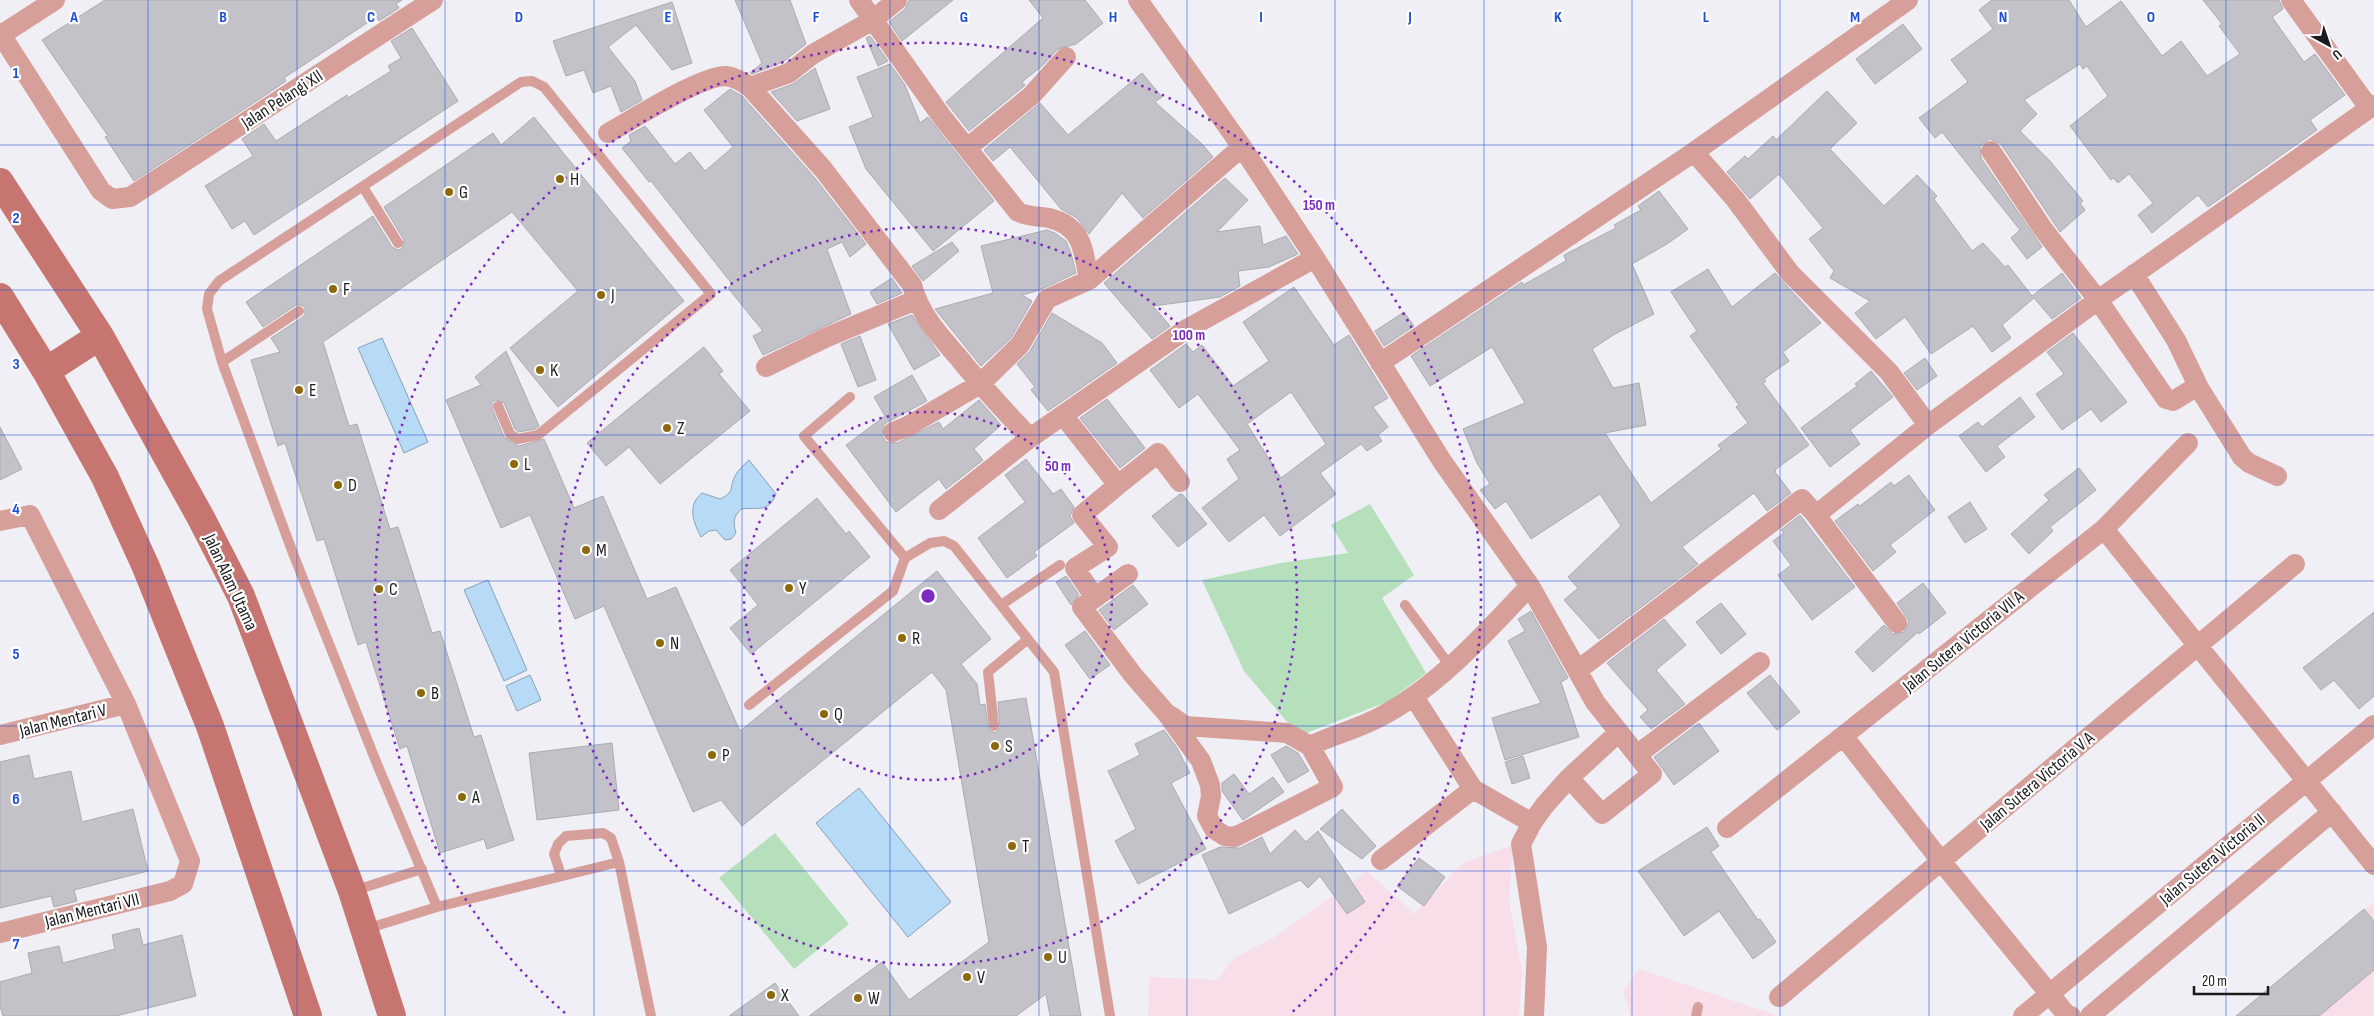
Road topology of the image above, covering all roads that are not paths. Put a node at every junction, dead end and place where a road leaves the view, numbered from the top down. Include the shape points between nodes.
1 (55, 0) edge
2 (433, 0) edge
3 (860, 0) edge
4 (897, 0) edge
5 (1138, 0) edge
6 (1908, 0) edge
7 (2291, 0) edge
8 (874, 20) junction
9 (0, 34) edge
10 (1066, 57) dead end
11 (750, 87) junction
12 (2372, 107) edge
13 (608, 133) dead end
14 (1242, 147) junction
15 (967, 148) junction
16 (1991, 151) dead end
17 (1694, 152) junction
18 (0, 182) edge
19 (362, 187) junction
20 (398, 243) dead end
21 (1315, 258) junction
22 (2134, 274) junction
23 (1088, 280) junction
24 (0, 297) edge
25 (916, 300) junction
26 (2098, 300) junction
27 (299, 311) dead end
28 (100, 336) junction
29 (222, 362) junction
30 (1380, 363) junction
31 (766, 367) dead end
32 (46, 371) junction
33 (980, 384) junction
34 (2200, 388) junction
35 (850, 397) dead end
36 (498, 406) dead end
37 (1063, 415) junction
38 (1928, 425) junction
39 (893, 432) dead end
40 (1030, 438) junction
41 (2188, 443) dead end
42 (2277, 476) dead end
43 (1180, 482) dead end
44 (1118, 485) junction
45 (939, 510) dead end
46 (1816, 514) junction
47 (0, 521) edge
48 (2104, 529) junction
49 (905, 558) junction
50 (2295, 564) dead end
51 (1060, 565) dead end
52 (1128, 574) dead end
53 (1530, 586) junction
54 (1095, 598) junction
55 (1001, 605) junction
56 (1405, 606) dead end
57 (1897, 623) dead end
58 (1028, 639) junction
59 (2198, 645) junction
60 (1760, 662) dead end
61 (1450, 666) junction
62 (1578, 670) junction
63 (1414, 697) junction
64 (126, 704) junction
65 (749, 706) dead end
66 (1167, 714) junction
67 (2374, 725) edge
68 (994, 726) dead end
69 (1619, 732) junction
70 (0, 735) edge
71 (1844, 737) junction
72 (1310, 746) junction
73 (1638, 754) junction
74 (1569, 778) junction
75 (2307, 781) junction
76 (1472, 789) junction
77 (2332, 812) junction
78 (1532, 823) junction
79 (1727, 828) dead end
80 (1381, 860) dead end
81 (1941, 861) junction
82 (619, 862) junction
83 (2374, 865) edge
84 (422, 869) junction
85 (561, 875) junction
86 (352, 891) junction
87 (437, 907) junction
88 (364, 929) junction
89 (0, 933) edge
90 (2050, 993) junction
91 (1779, 997) dead end
92 (387, 1010) edge
93 (308, 1016) edge
94 (651, 1016) edge
95 (1110, 1016) edge
96 (1534, 1016) edge
97 (2023, 1016) edge
98 (2072, 1016) edge
99 (2090, 1016) edge

1 - 9 street
2 - 9 street, Jalan Pelangi XII via 130,197 112,199 101,191
3 - 8 street
4 - 8 street
5 - 14 street
6 - 17 street
7 - 12 street
8 - 11 street via 812,54 789,73
8 - 15 street
10 - 15 street via 1031,96
11 - 13 street via 725,76 700,82
11 - 25 street via 823,169 912,285
12 - 22 street
14 - 21 street
14 - 23 street
15 - 23 street via 1018,212 1028,217 1064,223 1076,233 1083,248
16 - 26 street via 2043,229
17 - 30 street
17 - 38 street via 1735,199 1790,273 1889,372
18 - 28 main road, Jalan Alam Utama
19 - 20 lane
19 - 29 lane via 219,281 209,294 207,309
19 - 36 lane via 522,82 532,81 544,87 711,294 538,435 518,439 510,434
21 - 30 street
21 - 37 street via 1185,330
22 - 26 street
22 - 34 street via 2176,340
23 - 33 street via 1047,299 1020,345
24 - 32 main road
25 - 31 street
25 - 33 street via 926,319
26 - 34 street via 2169,402 2196,387
26 - 38 street
27 - 29 lane
28 - 32 main road
28 - 86 main road, Jalan Alam Utama via 241,596
29 - 84 lane via 294,556
30 - 53 street via 1442,461
32 - 93 main road via 104,477 150,576 210,726
33 - 39 street
33 - 40 street
34 - 42 street via 2242,457
35 - 49 lane via 804,436
37 - 40 street
37 - 44 street
38 - 46 street
40 - 45 street
41 - 48 street, Jalan Sutera Victoria VII A
43 - 44 street via 1158,453
44 - 54 street via 1082,515 1108,547 1075,568
46 - 57 street
46 - 62 street via 1802,499
47 - 64 street via 30,515
48 - 59 street
48 - 71 street, Jalan Sutera Victoria VII A
49 - 55 lane via 930,543 944,541 954,546
49 - 65 lane via 893,591
50 - 59 street, Jalan Sutera Victoria V A
51 - 55 lane
52 - 54 street
53 - 61 street
53 - 62 street
54 - 66 street via 1082,607
55 - 58 lane
56 - 61 lane
58 - 68 lane via 988,672
58 - 95 lane via 1054,672
59 - 75 street
59 - 81 street, Jalan Sutera Victoria V A
60 - 73 street
61 - 63 street
62 - 69 street via 1595,702
63 - 72 street via 1380,717
63 - 76 street
64 - 70 street, Jalan Mentari V
64 - 89 street, Jalan Mentari VII via 190,861 183,884 170,891
66 - 72 street via 1185,726 1287,733
66 - 72 street via 1207,772 1212,796 1207,816 1214,828 1225,836 1235,837 1333,786
67 - 75 street, Jalan Sutera Victoria II
69 - 73 street
69 - 74 street
71 - 79 street, Jalan Sutera Victoria VII A
71 - 81 street
73 - 74 street via 1652,774 1602,814
74 - 78 street
75 - 77 street
75 - 90 street, Jalan Sutera Victoria II
76 - 78 street
76 - 80 street
77 - 83 street
77 - 99 street
78 - 96 street via 1521,844 1537,947
81 - 90 street
81 - 91 street, Jalan Sutera Victoria V A
82 - 85 lane
82 - 85 lane via 611,838 603,833 566,836 554,854
82 - 94 lane
84 - 86 lane
84 - 87 lane
85 - 87 lane
86 - 88 main road, Jalan Alam Utama
87 - 88 lane
88 - 92 main road, Jalan Alam Utama
90 - 97 street, Jalan Sutera Victoria II
90 - 98 street via 2066,1014

